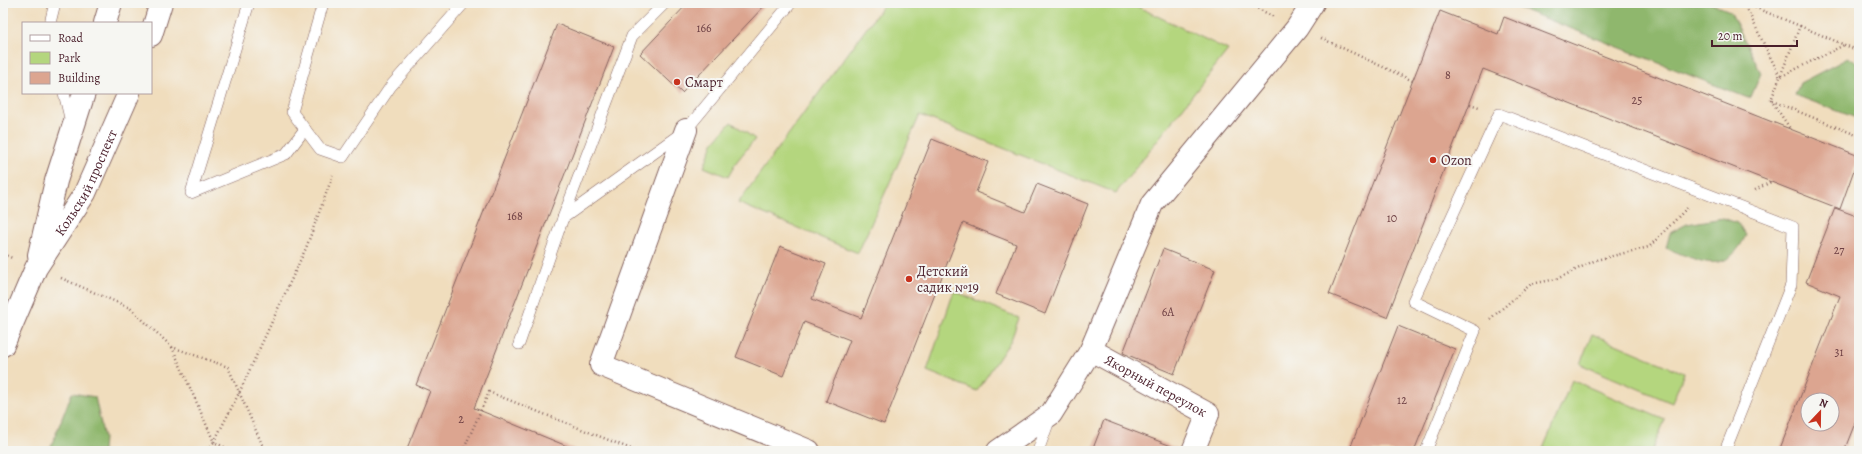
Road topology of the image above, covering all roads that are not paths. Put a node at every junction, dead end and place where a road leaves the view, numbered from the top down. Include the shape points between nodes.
1 (55, 3) edge
2 (111, 3) edge
3 (161, 3) edge
4 (250, 3) edge
5 (323, 3) edge
6 (464, 3) edge
7 (665, 3) edge
8 (791, 3) edge
9 (1314, 3) edge
10 (50, 22) edge
11 (105, 22) edge
12 (152, 33) edge
13 (64, 94) edge
14 (84, 94) edge
15 (129, 94) edge
16 (72, 129) junction
17 (305, 129) junction
18 (686, 130) junction
19 (563, 218) junction
20 (36, 268) junction
21 (519, 344) dead end
22 (3, 345) edge
23 (1091, 350) junction
24 (1051, 414) junction
25 (809, 451) edge
26 (998, 451) edge
27 (1038, 451) edge
28 (1193, 451) edge
29 (1426, 451) edge
30 (1725, 451) edge

1 - 10 lane
2 - 11 street
3 - 12 street
4 - 17 lane via 191,192 286,154
5 - 17 lane via 292,112
6 - 17 lane via 391,86 343,157 320,149
7 - 19 lane via 632,36
8 - 18 lane
9 - 23 street via 1297,28 1152,204
13 - 16 lane
14 - 16 street, Кольский проспект
15 - 20 street, Кольский проспект via 85,193
16 - 20 street, Кольский проспект via 56,181
18 - 19 lane
18 - 25 street via 601,365
19 - 21 lane
20 - 22 street, Кольский проспект
23 - 24 street
23 - 28 street, Якорный переулок via 1208,414
24 - 26 street
24 - 27 lane
29 - 30 lane via 1475,331 1413,302 1499,114 1793,227 1791,285

